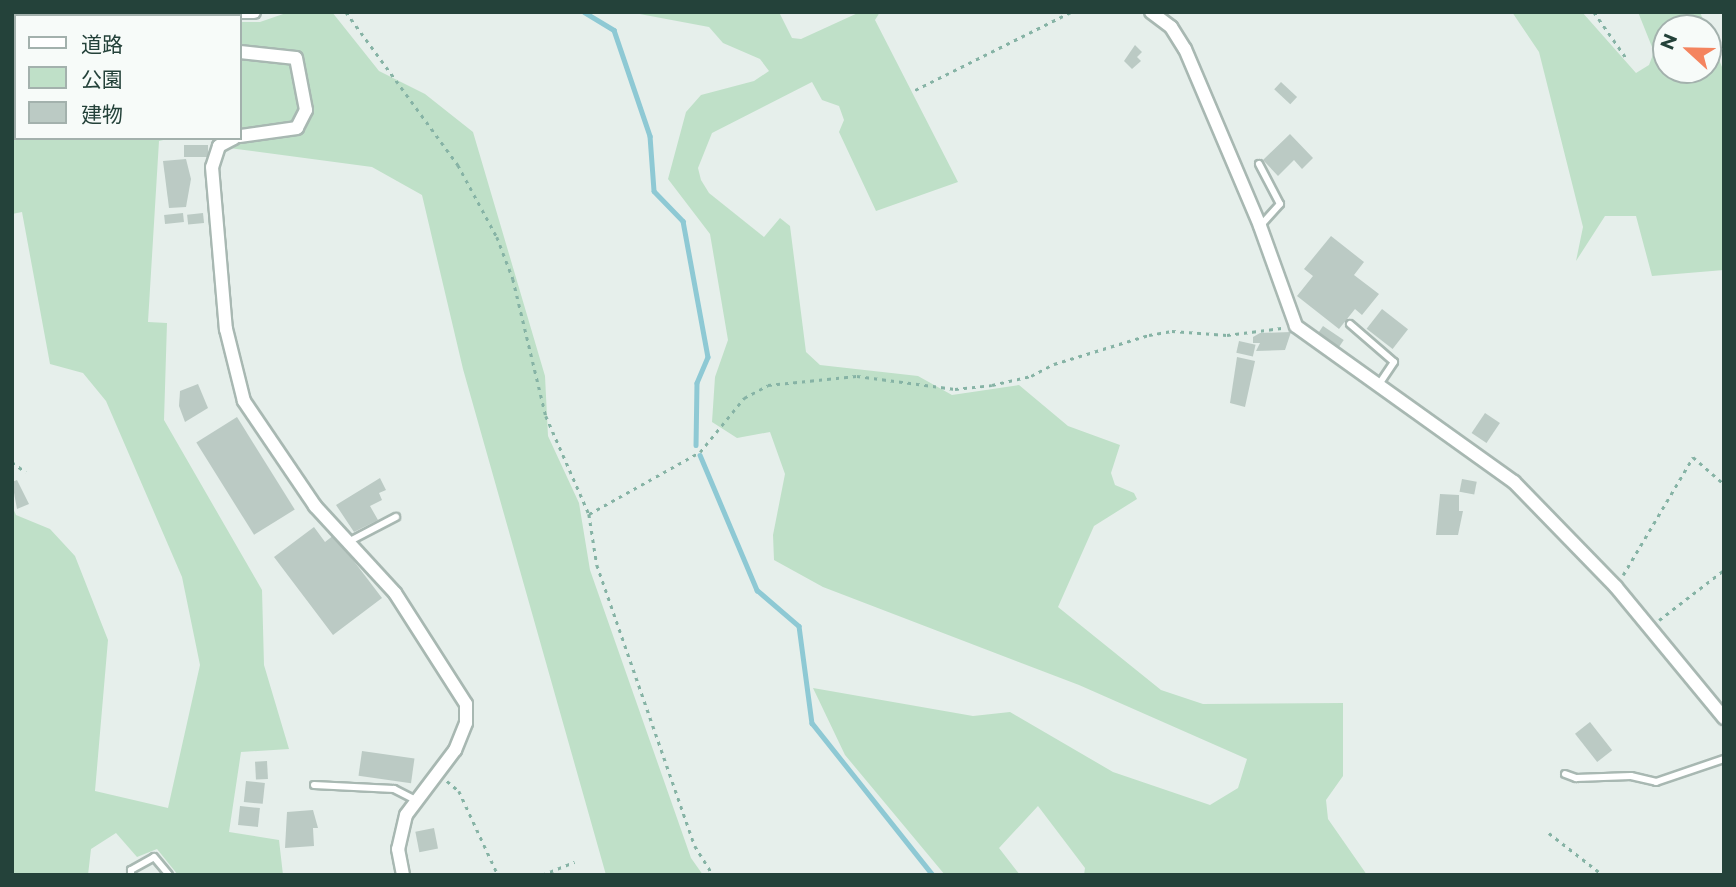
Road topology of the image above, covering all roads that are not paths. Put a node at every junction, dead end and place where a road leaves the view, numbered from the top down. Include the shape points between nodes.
1 (254, 12) edge
2 (1151, 12) edge
3 (216, 13) edge
4 (242, 52) edge
5 (242, 136) edge
6 (230, 140) edge
7 (1259, 164) dead end
8 (1260, 226) junction
9 (1350, 324) dead end
10 (1380, 383) junction
11 (396, 517) dead end
12 (350, 541) junction
13 (1724, 718) edge
14 (1724, 759) edge
15 (1565, 774) dead end
16 (314, 785) dead end
17 (414, 799) junction
18 (131, 875) edge
19 (169, 875) edge
20 (403, 875) edge

1 - 3 street
2 - 8 street via 1171,27 1185,49
4 - 5 street via 296,58 306,110 298,128
6 - 12 street via 219,146 212,167 231,362 256,421 314,506
7 - 8 lane via 1280,204
8 - 10 street via 1296,326
9 - 10 lane via 1394,362
10 - 13 street via 1514,482 1616,587
11 - 12 lane
12 - 17 street via 395,593 466,704 466,723 455,750
14 - 15 lane via 1656,782 1631,776 1576,778
16 - 17 lane via 394,789
17 - 20 street via 400,836
18 - 19 lane via 131,870 154,857

